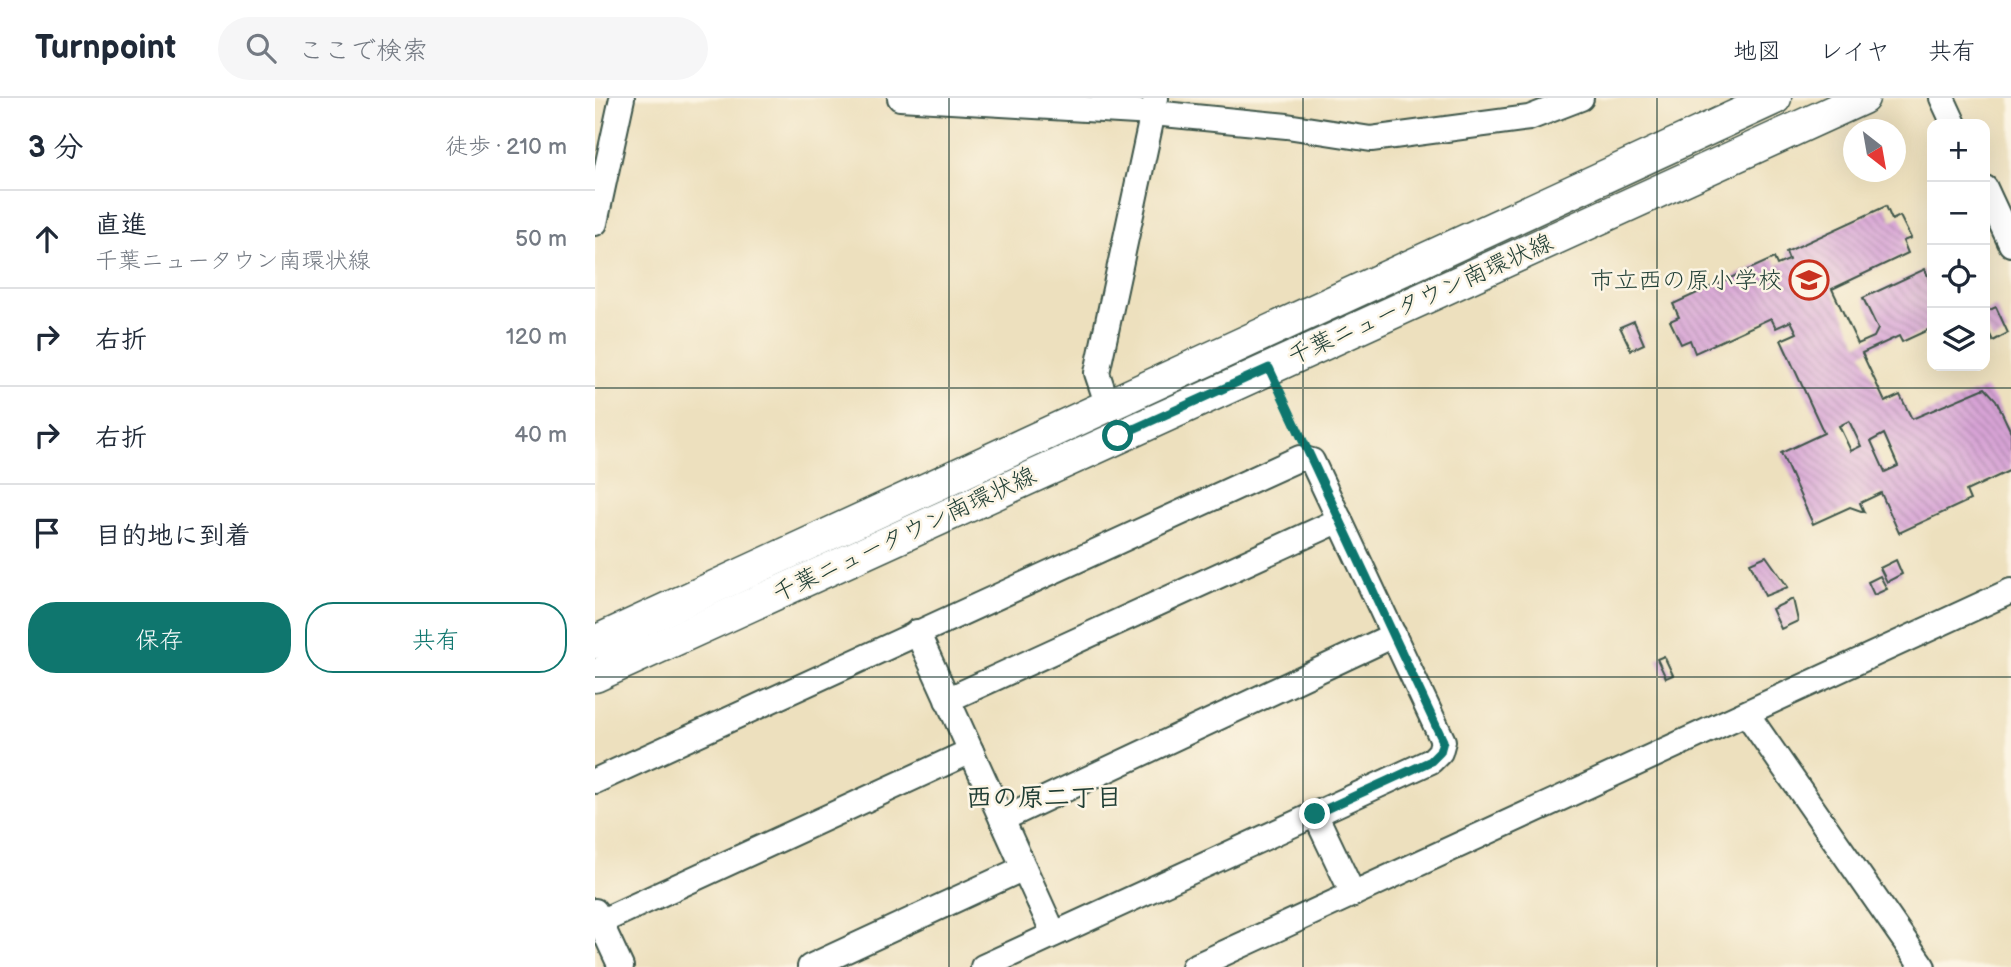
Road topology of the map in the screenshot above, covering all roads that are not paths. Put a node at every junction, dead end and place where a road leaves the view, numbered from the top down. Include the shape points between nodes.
1 (622, 98) edge
2 (900, 98) edge
3 (1581, 98) edge
4 (1775, 98) edge
5 (1863, 98) edge
6 (1942, 98) edge
7 (1154, 105) edge
8 (1952, 119) edge
9 (1990, 199) edge
10 (595, 223) edge
11 (2011, 244) edge
12 (1108, 406) junction
13 (1340, 520) junction
14 (2011, 592) edge
15 (917, 632) junction
16 (1394, 635) junction
17 (595, 642) edge
18 (595, 676) edge
19 (947, 700) junction
20 (1747, 713) junction
21 (971, 751) junction
22 (595, 781) edge
23 (1315, 814) junction
24 (1002, 819) junction
25 (1024, 868) junction
26 (1353, 894) junction
27 (597, 916) edge
28 (1054, 934) junction
29 (621, 967) edge
30 (810, 967) edge
31 (983, 967) edge
32 (1194, 967) edge
33 (1923, 967) edge

1 - 10 street
2 - 7 street
3 - 7 street via 1529,118 1371,139
4 - 12 main road, 千葉ニュータウン南環状線
5 - 18 main road, 千葉ニュータウン南環状線
6 - 8 street
7 - 12 street via 1097,373
9 - 11 street
12 - 17 main road, 千葉ニュータウン南環状線
13 - 15 street via 1312,461 1300,458
13 - 16 street
13 - 19 street
14 - 20 street
15 - 19 street
15 - 22 street
16 - 23 street via 1443,741 1440,752 1431,761
16 - 24 street
19 - 21 street
20 - 26 street
20 - 33 street
21 - 24 street
21 - 27 street
23 - 26 street
23 - 28 street
24 - 25 street
25 - 28 street
25 - 30 street
26 - 32 street
27 - 29 street
28 - 31 street

